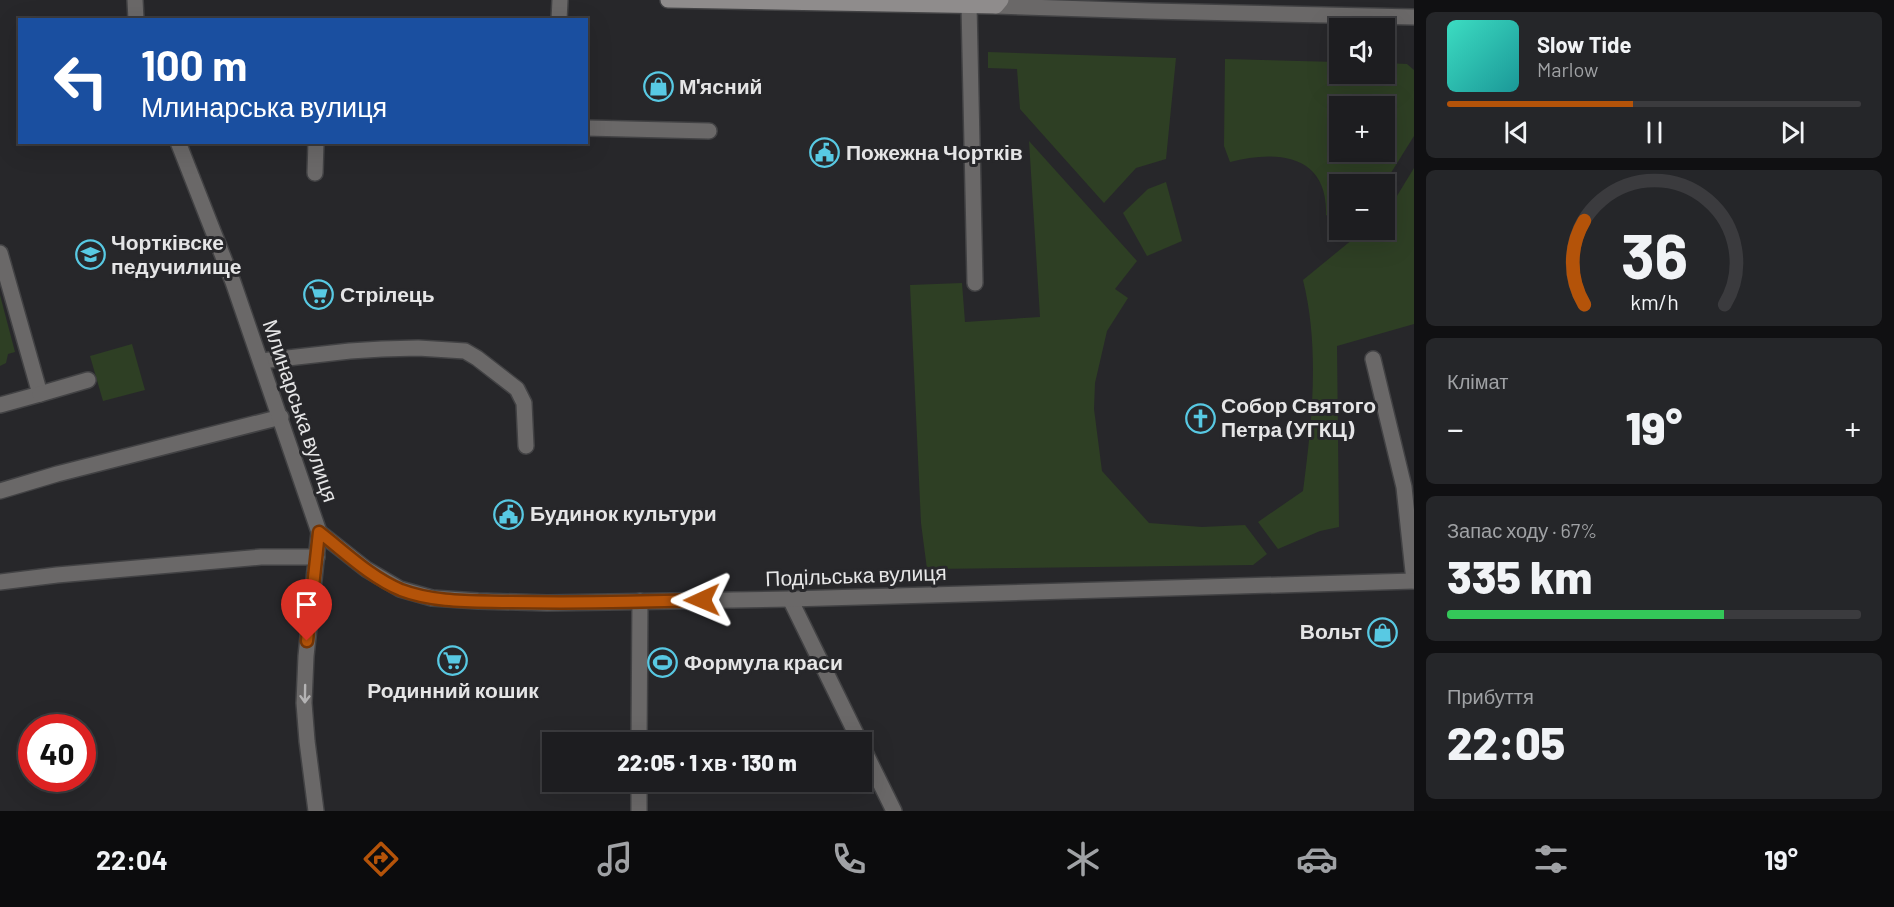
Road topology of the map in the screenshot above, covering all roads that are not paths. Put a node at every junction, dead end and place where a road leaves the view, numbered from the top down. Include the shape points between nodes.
1 (135, 0) edge
2 (560, 0) edge
3 (668, 0) edge
4 (998, 3) edge
5 (969, 5) junction
6 (1414, 17) edge
7 (136, 18) edge
8 (559, 18) edge
9 (588, 128) edge
10 (709, 131) dead end
11 (179, 144) edge
12 (316, 144) edge
13 (315, 173) dead end
14 (0, 256) edge
15 (975, 283) dead end
16 (1373, 360) dead end
17 (261, 361) junction
18 (88, 380) dead end
19 (40, 394) junction
20 (0, 405) edge
21 (281, 417) junction
22 (526, 446) dead end
23 (0, 491) edge
24 (319, 532) junction
25 (317, 557) junction
26 (1414, 581) edge
27 (0, 582) edge
28 (790, 599) junction
29 (640, 601) junction
30 (639, 732) edge
31 (856, 732) edge
32 (872, 766) edge
33 (639, 792) edge
34 (316, 811) edge
35 (639, 811) edge
36 (894, 811) edge

1 - 7 street
2 - 8 street
3 - 5 main road
4 - 5 main road
4 - 6 street
5 - 15 street
9 - 10 street
11 - 17 street, Млинарська вулиця
12 - 13 street
14 - 19 street
16 - 26 street via 1404,487
17 - 21 street, Млинарська вулиця
17 - 22 street via 371,349 465,351 518,389 524,403
18 - 19 street
19 - 20 street
21 - 23 street
21 - 24 street, Млинарська вулиця
24 - 25 street, Млинарська вулиця
24 - 29 street, Подільська вулиця via 380,579 420,596 478,602
25 - 27 street via 249,558
25 -> 34 street, Млинарська вулиця via 304,704
26 - 28 street, Подільська вулиця
28 - 29 street, Подільська вулиця
28 - 31 street
29 - 30 street
32 - 36 street
33 - 35 street

